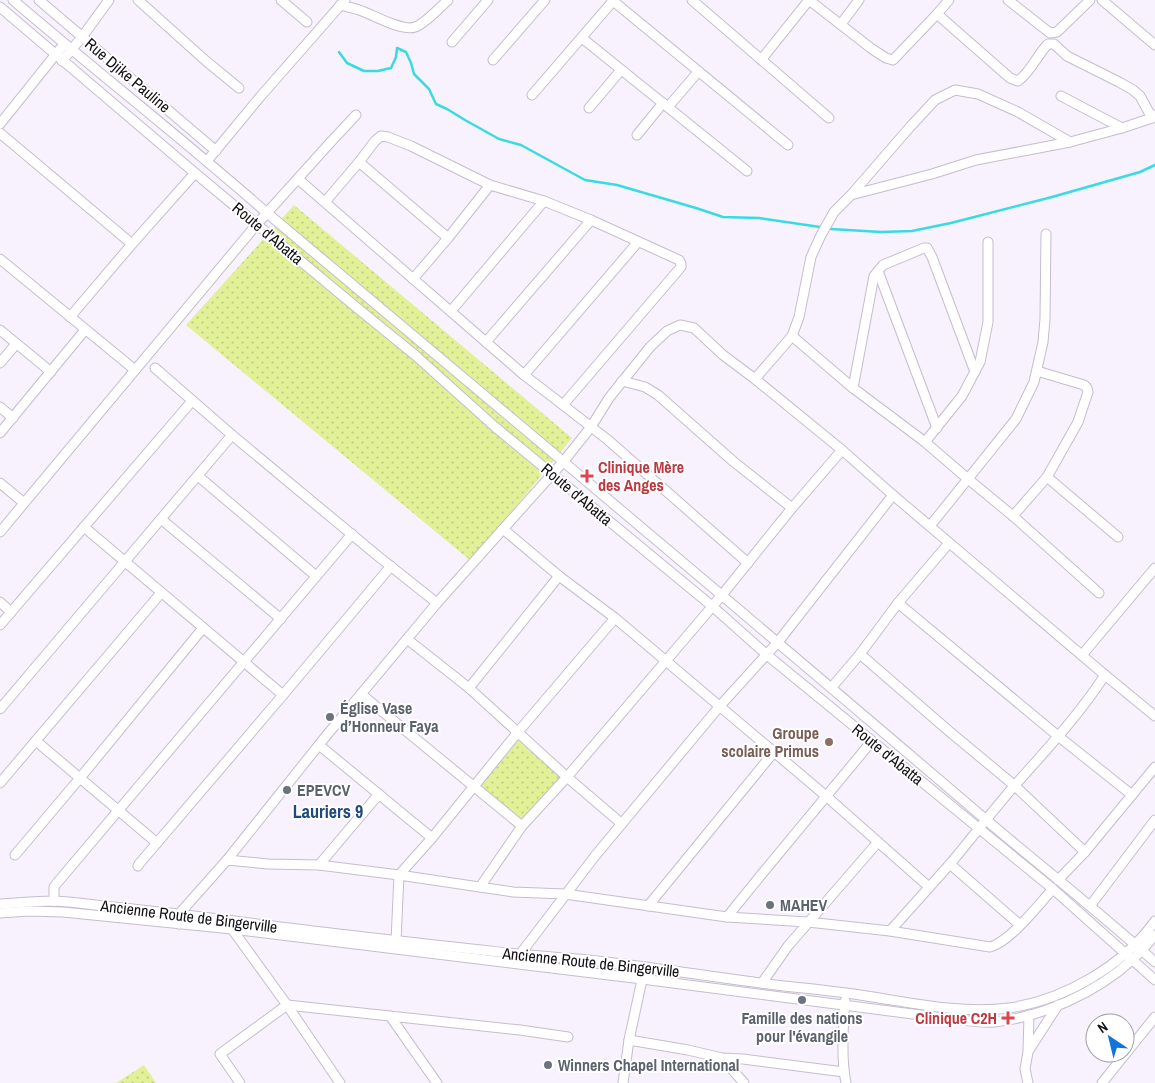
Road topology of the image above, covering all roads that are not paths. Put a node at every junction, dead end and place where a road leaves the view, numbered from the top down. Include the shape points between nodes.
1 (13, 0) edge
2 (39, 0) edge
3 (109, 0) edge
4 (138, 0) edge
5 (281, 0) edge
6 (448, 0) edge
7 (488, 0) edge
8 (545, 0) edge
9 (692, 0) edge
10 (809, 0) edge
11 (859, 0) edge
12 (949, 0) edge
13 (1008, 0) edge
14 (1090, 0) edge
15 (1102, 0) edge
16 (612, 1) edge
17 (343, 3) edge
18 (0, 7) edge
19 (937, 14) junction
20 (307, 22) dead end
21 (841, 24) junction
22 (82, 36) junction
23 (582, 38) junction
24 (452, 42) dead end
25 (1155, 45) edge
26 (68, 47) junction
27 (58, 58) junction
28 (493, 60) dead end
29 (761, 60) junction
30 (622, 70) junction
31 (698, 72) junction
32 (239, 88) dead end
33 (532, 95) dead end
34 (1061, 96) dead end
35 (665, 105) junction
36 (589, 108) dead end
37 (356, 115) dead end
38 (1154, 116) edge
39 (829, 118) dead end
40 (0, 124) edge
41 (1122, 128) junction
42 (0, 133) edge
43 (637, 134) dead end
44 (1070, 142) junction
45 (788, 145) dead end
46 (216, 151) junction
47 (207, 161) junction
48 (359, 162) junction
49 (747, 171) dead end
50 (195, 173) junction
51 (298, 179) junction
52 (490, 185) junction
53 (851, 195) junction
54 (544, 201) junction
55 (325, 202) junction
56 (267, 213) junction
57 (591, 220) junction
58 (257, 224) junction
59 (1046, 234) dead end
60 (448, 238) junction
61 (638, 242) junction
62 (988, 242) dead end
63 (132, 244) junction
64 (0, 259) edge
65 (878, 270) junction
66 (413, 279) junction
67 (451, 311) junction
68 (70, 318) junction
69 (0, 330) edge
70 (85, 330) junction
71 (792, 336) junction
72 (486, 342) junction
73 (16, 344) junction
74 (0, 363) edge
75 (155, 368) dead end
76 (135, 370) junction
77 (1036, 371) junction
78 (51, 372) junction
79 (975, 372) junction
80 (524, 374) junction
81 (756, 379) junction
82 (622, 381) junction
83 (854, 388) junction
84 (192, 401) junction
85 (563, 405) junction
86 (0, 407) edge
87 (13, 418) junction
88 (591, 427) junction
89 (937, 428) junction
90 (0, 433) edge
91 (232, 435) junction
92 (925, 442) junction
93 (842, 450) junction
94 (563, 462) junction
95 (552, 474) junction
96 (198, 476) junction
97 (1047, 477) junction
98 (968, 479) junction
99 (0, 483) edge
100 (893, 495) junction
101 (24, 503) junction
102 (792, 508) junction
103 (1014, 516) junction
104 (161, 520) junction
105 (930, 526) junction
106 (84, 527) junction
107 (503, 529) junction
108 (0, 532) edge
109 (352, 534) junction
110 (1118, 537) dead end
111 (950, 543) junction
112 (124, 562) junction
113 (748, 562) junction
114 (391, 566) junction
115 (1155, 568) edge
116 (316, 576) junction
117 (559, 576) junction
118 (161, 593) junction
119 (1099, 593) dead end
120 (722, 596) junction
121 (0, 602) edge
122 (437, 603) junction
123 (898, 603) junction
124 (712, 606) junction
125 (11, 612) junction
126 (615, 618) junction
127 (281, 619) junction
128 (0, 625) edge
129 (203, 628) junction
130 (407, 639) junction
131 (778, 642) junction
132 (860, 654) junction
133 (767, 655) junction
134 (1082, 656) junction
135 (666, 661) junction
136 (245, 663) junction
137 (1105, 675) junction
138 (832, 687) junction
139 (469, 688) junction
140 (361, 694) junction
141 (283, 695) junction
142 (719, 707) junction
143 (0, 709) edge
144 (1155, 716) edge
145 (518, 732) junction
146 (1058, 736) junction
147 (36, 741) junction
148 (872, 741) junction
149 (319, 745) junction
150 (774, 752) junction
151 (1155, 767) edge
152 (567, 777) junction
153 (80, 778) junction
154 (0, 783) edge
155 (473, 786) junction
156 (1015, 786) junction
157 (379, 794) junction
158 (1132, 795) junction
159 (826, 796) junction
160 (119, 810) junction
161 (987, 820) junction
162 (1155, 820) edge
163 (622, 824) junction
164 (522, 826) junction
165 (980, 829) junction
166 (432, 838) junction
167 (878, 842) junction
168 (157, 843) junction
169 (1085, 852) junction
170 (15, 855) dead end
171 (227, 860) junction
172 (950, 864) junction
173 (319, 865) junction
174 (138, 866) dead end
175 (399, 875) junction
176 (1055, 884) junction
177 (480, 887) junction
178 (930, 887) junction
179 (565, 894) junction
180 (54, 901) junction
181 (0, 904) edge
182 (648, 906) junction
183 (1090, 906) junction
184 (0, 913) edge
185 (179, 914) junction
186 (728, 917) junction
187 (1155, 921) edge
188 (808, 922) junction
189 (179, 924) junction
190 (1020, 925) junction
191 (232, 930) junction
192 (890, 932) junction
193 (1155, 935) edge
194 (396, 940) junction
195 (1138, 947) junction
196 (1124, 953) junction
197 (519, 954) junction
198 (1132, 960) junction
199 (1155, 962) edge
200 (513, 964) junction
201 (645, 968) junction
202 (642, 979) junction
203 (1155, 980) edge
204 (762, 983) junction
205 (846, 992) junction
206 (287, 1005) junction
207 (845, 1005) junction
208 (1058, 1005) junction
209 (1029, 1015) junction
210 (390, 1016) junction
211 (1155, 1017) edge
212 (568, 1037) dead end
213 (629, 1040) junction
214 (1028, 1052) junction
215 (722, 1058) junction
216 (844, 1072) junction
217 (240, 1083) edge
218 (340, 1083) edge
219 (437, 1083) edge
220 (623, 1083) edge
221 (744, 1083) edge
222 (846, 1083) edge
223 (1027, 1083) edge
224 (1102, 1083) edge

1 - 26 street, Route d'Abatta
2 - 22 street, Rue Djike Pauline
3 - 22 street
4 - 32 street
5 - 20 street
6 - 17 street via 414,27 404,28
7 - 24 street
8 - 28 street
9 - 29 street
10 - 21 street
10 - 29 street
11 - 21 street
12 - 19 street
13 - 14 street via 1050,33 1057,32
15 - 25 street
16 - 23 street
16 - 31 street
17 - 46 street
18 - 27 street, Route d'Abatta
19 - 21 street via 893,60 872,49
19 - 38 street via 1010,78 1018,81 1041,51 1048,44 1054,44 1067,56 1133,90
22 - 26 street
22 - 46 street, Rue Djike Pauline
23 - 30 street
23 - 33 street
26 - 27 street
26 - 47 street, Route d'Abatta
27 - 40 street
27 - 50 street, Route d'Abatta
29 - 39 street
30 - 35 street
30 - 36 street
31 - 35 street
31 - 45 street
34 - 41 street
35 - 43 street
35 - 49 street
37 - 51 street
38 - 41 street
41 - 44 street
42 - 63 street
44 - 53 street via 976,160
44 - 53 street via 1018,112 978,94 954,90 935,100
46 - 47 street
47 - 56 street, Route d'Abatta
48 - 52 street via 375,141 381,136 388,137
48 - 55 street
48 - 60 street
50 - 58 street, Route d'Abatta
50 - 63 street
51 - 55 street
51 - 56 street
52 - 54 street
52 - 60 street
53 - 71 street via 834,212 811,256
54 - 57 street
54 - 67 street
55 - 66 street
56 - 58 street
56 - 94 street, Route d'Abatta
57 - 61 street
57 - 72 street
58 - 76 street
58 - 95 street, Route d'Abatta via 415,354
59 - 77 street via 1045,319
60 - 66 street
61 - 80 street
61 - 85 street via 682,264
62 - 79 street via 988,322
63 - 68 street
64 - 68 street
65 - 79 street via 883,265 927,248
65 - 83 street via 872,283
65 - 89 street
66 - 67 street
67 - 72 street
68 - 70 street
69 - 73 street
70 - 76 street
70 - 78 street
71 - 81 street
71 - 83 street
72 - 80 street
73 - 74 street
73 - 78 street
75 - 84 street
76 - 101 street
77 - 97 street via 1084,385 1088,392 1078,422
77 - 98 street via 1016,419
78 - 87 street
79 - 89 street via 962,396
80 - 85 street
81 - 82 street via 694,328 680,325 667,331 650,347
81 - 93 street
82 - 88 street
82 - 102 street via 645,387 658,395
83 - 92 street
84 - 91 street
84 - 106 street
85 - 88 street
86 - 87 street
87 - 90 street
88 - 94 street
88 - 113 street
89 - 92 street
91 - 96 street
91 - 109 street
92 - 98 street
93 - 100 street
93 - 102 street
94 - 95 street
94 - 120 street, Route d'Abatta
95 - 107 street
95 - 124 street, Route d'Abatta
96 - 104 street
96 - 116 street
97 - 103 street
97 - 110 street
98 - 103 street
98 - 105 street
99 - 101 street
100 - 105 street
100 - 131 street
101 - 108 street
102 - 113 street
103 - 119 street
104 - 112 street
104 - 127 street
105 - 111 street
106 - 112 street
106 - 125 street
107 - 117 street
107 - 122 street
109 - 114 street
109 - 116 street
111 - 123 street
111 - 134 street
112 - 118 street
112 - 143 street
113 - 120 street
114 - 122 street
114 - 141 street
115 - 134 street
116 - 127 street
117 - 126 street
117 - 139 street
118 - 129 street
118 - 147 street
120 - 124 street
120 - 131 street, Route d'Abatta
121 - 125 street
122 - 130 street
123 - 132 street
123 - 146 street
124 - 133 street, Route d'Abatta
124 - 135 street
125 - 128 street
126 - 135 street
126 - 145 street
127 - 136 street
129 - 136 street
129 - 153 street
130 - 139 street
130 - 140 street
131 - 133 street
131 - 138 street, Route d'Abatta
132 - 138 street
132 - 156 street
133 - 142 street
133 - 148 street, Route d'Abatta
134 - 137 street
135 - 142 street
135 - 152 street
136 - 141 street
136 - 160 street
137 - 144 street
137 - 146 street
138 - 161 street, Route d'Abatta
139 - 145 street
140 - 149 street
140 - 155 street
141 - 168 street
142 - 150 street
142 - 163 street
145 - 152 street
145 - 155 street
146 - 156 street
146 - 158 street
147 - 153 street
147 - 154 street
148 - 159 street
148 - 165 street, Route d'Abatta
149 - 157 street
149 - 171 street
150 - 159 street
150 - 182 street
151 - 158 street
152 - 163 street
152 - 164 street
153 - 160 street
153 - 170 street
155 - 164 street
155 - 166 street
156 - 161 street
156 - 169 street
157 - 166 street
157 - 173 street
158 - 169 street
159 - 167 street
159 - 186 street
160 - 168 street
160 - 180 street via 54,887
161 - 165 street
161 - 176 street, Route d'Abatta
162 - 183 street
163 - 179 street
164 - 177 street
165 - 172 street
165 - 176 street, Route d'Abatta
166 - 175 street
167 - 178 street
167 - 188 street
168 - 174 street
169 - 176 street
171 - 173 street
171 - 185 street
172 - 178 street
172 - 190 street
173 - 175 street
175 - 177 street
175 - 194 street
176 - 183 street, Route d'Abatta
176 - 190 street
176 - 196 street, Route d'Abatta
177 - 179 street
178 - 192 street
179 - 182 street
179 - 197 street
180 - 181 street, Ancienne Route de Bingerville
180 - 185 street, Ancienne Route de Bingerville
182 - 186 street
183 - 195 street, Route d'Abatta
184 - 189 street, Ancienne Route de Bingerville via 63,912
185 - 189 street
185 - 194 street, Ancienne Route de Bingerville
186 - 188 street
187 - 195 street, Ancienne Route de Bingerville
188 - 192 street
188 - 204 street
189 - 191 street, Ancienne Route de Bingerville
190 - 192 street via 990,947
191 - 200 street, Ancienne Route de Bingerville
191 - 206 street
193 - 195 street, Ancienne Route de Bingerville
194 - 197 street, Ancienne Route de Bingerville
195 - 196 street, Ancienne Route de Bingerville
195 - 198 street, Ancienne Route de Bingerville
195 - 199 street, Route d'Abatta
196 - 198 street, Route d'Abatta
196 - 205 street, Ancienne Route de Bingerville via 1075,987 1049,998 1012,1007 990,1010 954,1008
197 - 200 street
197 - 201 street, Ancienne Route de Bingerville
198 - 203 street, Route d'Abatta
198 - 208 street, Ancienne Route de Bingerville via 1101,983
200 - 202 street, Ancienne Route de Bingerville
201 - 202 street
201 - 204 street, Ancienne Route de Bingerville
202 - 207 street, Ancienne Route de Bingerville
202 - 213 street
204 - 205 street, Ancienne Route de Bingerville
205 - 207 street
206 - 210 street
206 - 217 street via 220,1054
206 - 218 street
207 - 209 street, Ancienne Route de Bingerville via 992,1022
207 - 216 street
208 - 209 street, Ancienne Route de Bingerville
208 - 214 street
209 - 214 street
210 - 212 street
210 - 219 street
211 - 224 street
213 - 215 street
213 - 220 street
214 - 223 street
215 - 216 street
215 - 221 street
216 - 222 street

